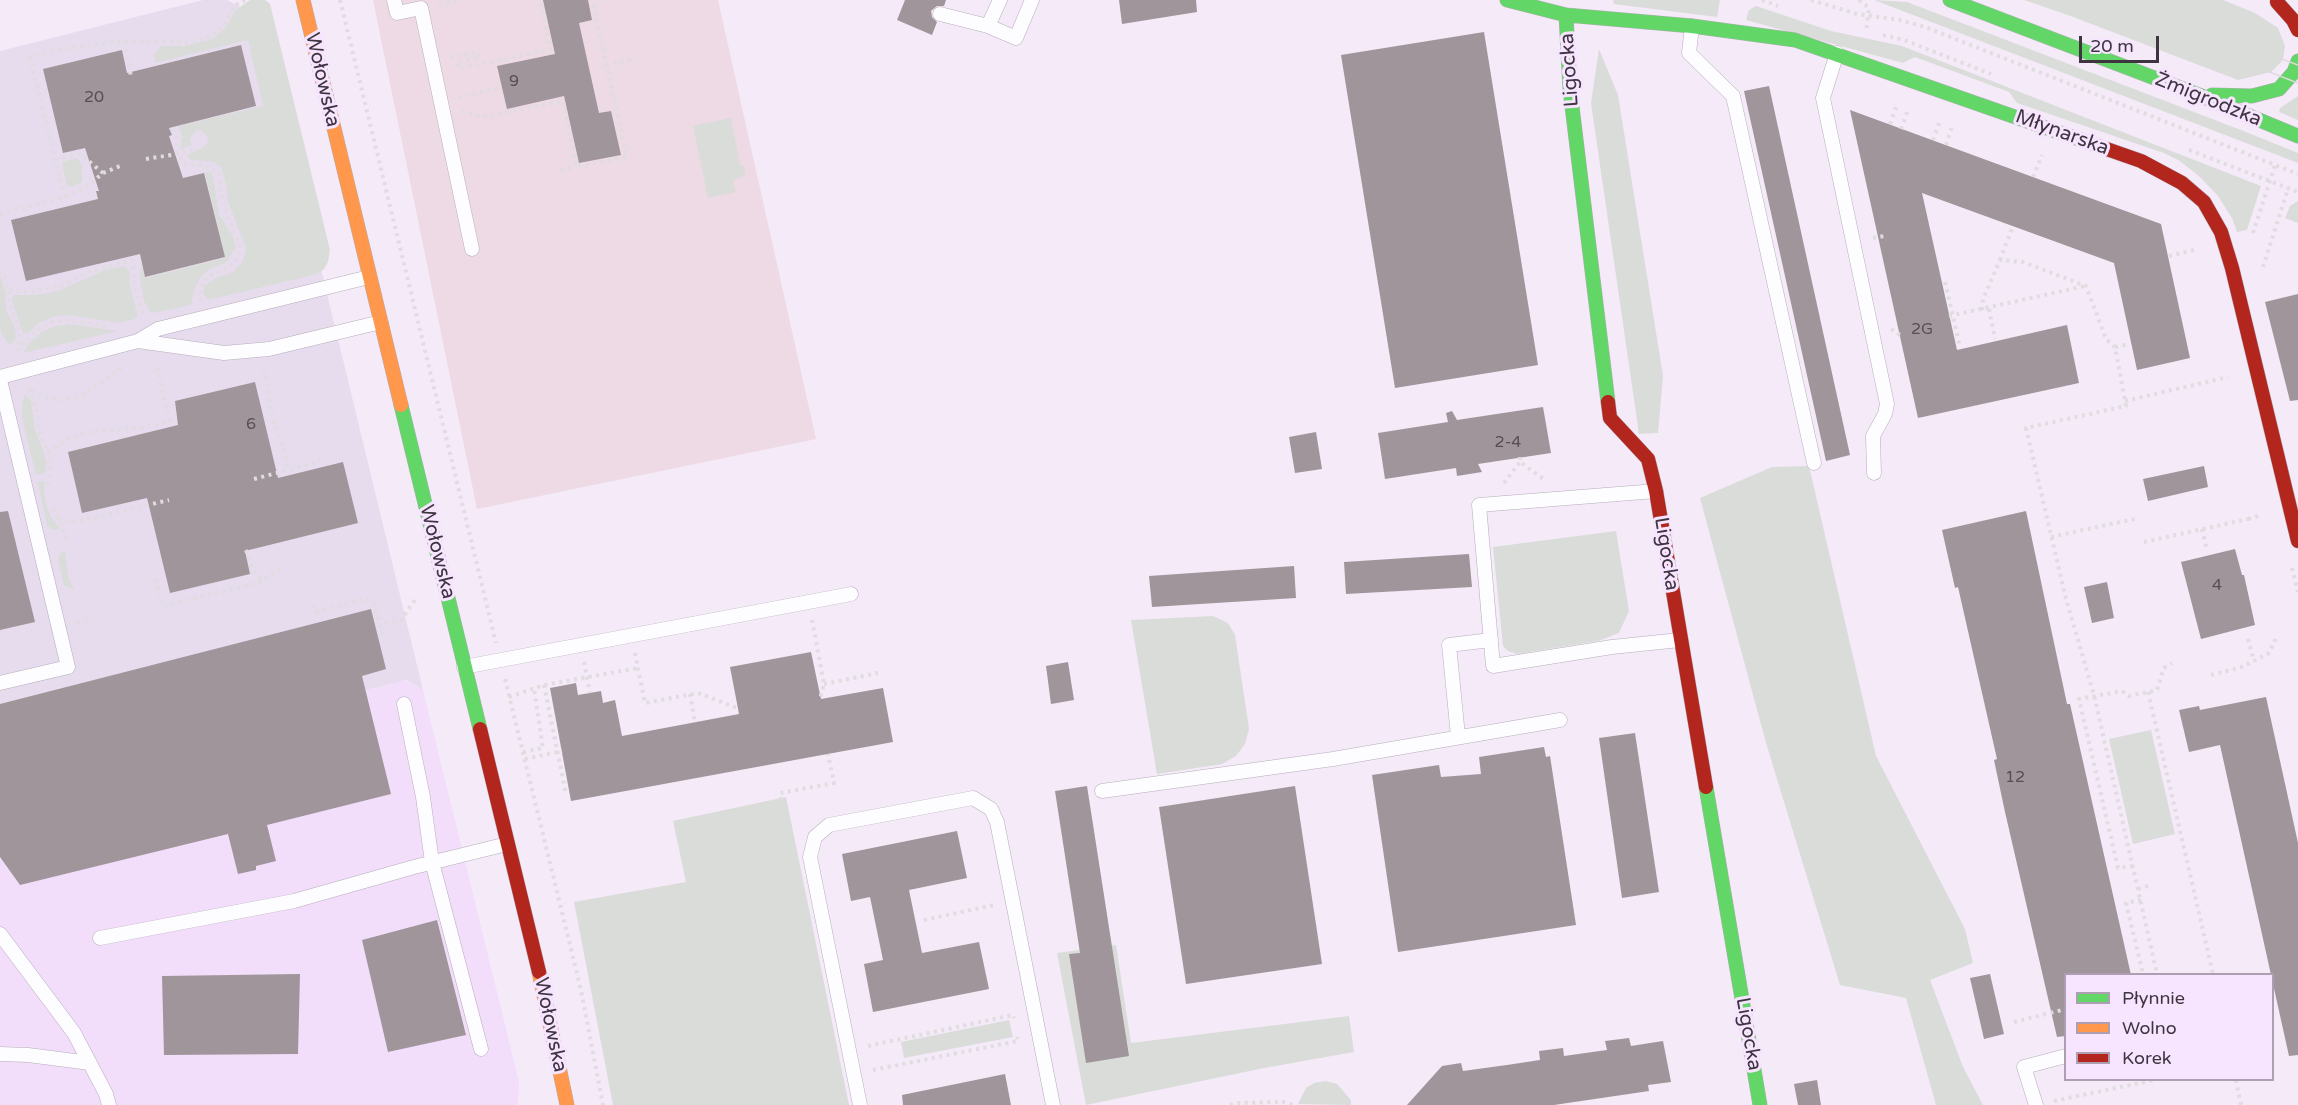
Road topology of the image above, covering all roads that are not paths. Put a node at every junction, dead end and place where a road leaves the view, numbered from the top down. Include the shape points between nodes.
1 (303, 0) edge
2 (394, 0) edge
3 (1000, 0) edge
4 (1032, 0) edge
5 (1507, 0) edge
6 (1950, 0) edge
7 (2274, 1) edge
8 (2298, 10) edge
9 (940, 14) dead end
10 (1566, 15) junction
11 (988, 26) junction
12 (1692, 26) junction
13 (2298, 30) edge
14 (1837, 53) junction
15 (2298, 61) edge
16 (2199, 95) junction
17 (2298, 136) edge
18 (472, 249) dead end
19 (369, 277) junction
20 (381, 322) junction
21 (138, 341) junction
22 (0, 378) edge
23 (1814, 463) dead end
24 (1874, 474) dead end
25 (1656, 491) junction
26 (2298, 542) edge
27 (851, 594) dead end
28 (1491, 640) junction
29 (1680, 640) junction
30 (464, 667) junction
31 (0, 683) edge
32 (404, 704) dead end
33 (1560, 720) dead end
34 (1458, 736) junction
35 (1102, 791) dead end
36 (507, 844) junction
37 (432, 862) junction
38 (0, 934) edge
39 (100, 938) dead end
40 (481, 1048) dead end
41 (0, 1054) edge
42 (2064, 1056) edge
43 (90, 1064) junction
44 (109, 1105) edge
45 (567, 1105) edge
46 (860, 1105) edge
47 (1053, 1105) edge
48 (1760, 1105) edge
49 (2036, 1105) edge

1 - 19 street, Wołowska
2 - 18 lane via 397,13 421,8
3 - 11 lane
4 - 11 lane via 1016,38
5 - 10 street, Młynarska
6 - 16 street, Żmigrodzka
7 - 8 street
7 - 13 street
9 - 11 lane
10 - 12 street, Młynarska
10 - 25 street, Ligocka via 1570,90 1610,418 1648,459
12 - 14 street, Młynarska via 1795,40
12 - 23 lane via 1689,53 1733,96
14 - 24 lane via 1823,98 1887,404 1873,436
14 - 26 street, Młynarska via 2141,161 2194,191 2221,232 2232,268
15 - 16 street via 2279,89 2252,96
16 - 17 street, Żmigrodzka
19 - 20 street, Wołowska
19 - 21 lane via 158,329
20 - 21 lane via 269,349 224,353
20 - 30 street, Wołowska
21 - 22 lane
22 - 31 lane via 68,667
25 - 28 lane via 1479,506
25 - 29 street, Ligocka
27 - 30 lane
28 - 29 lane via 1493,666 1612,646
28 - 34 lane via 1449,645
29 - 48 street, Ligocka
30 - 36 street, Wołowska
32 - 37 lane
33 - 34 lane
34 - 35 lane via 1333,759
36 - 37 lane
36 - 45 street, Wołowska
37 - 39 lane via 294,901
37 - 40 lane
38 - 43 lane via 74,1033
41 - 43 lane
42 - 49 lane via 2024,1066
43 - 44 lane
46 - 47 lane via 810,857 815,837 829,825 973,798 991,809 998,822

